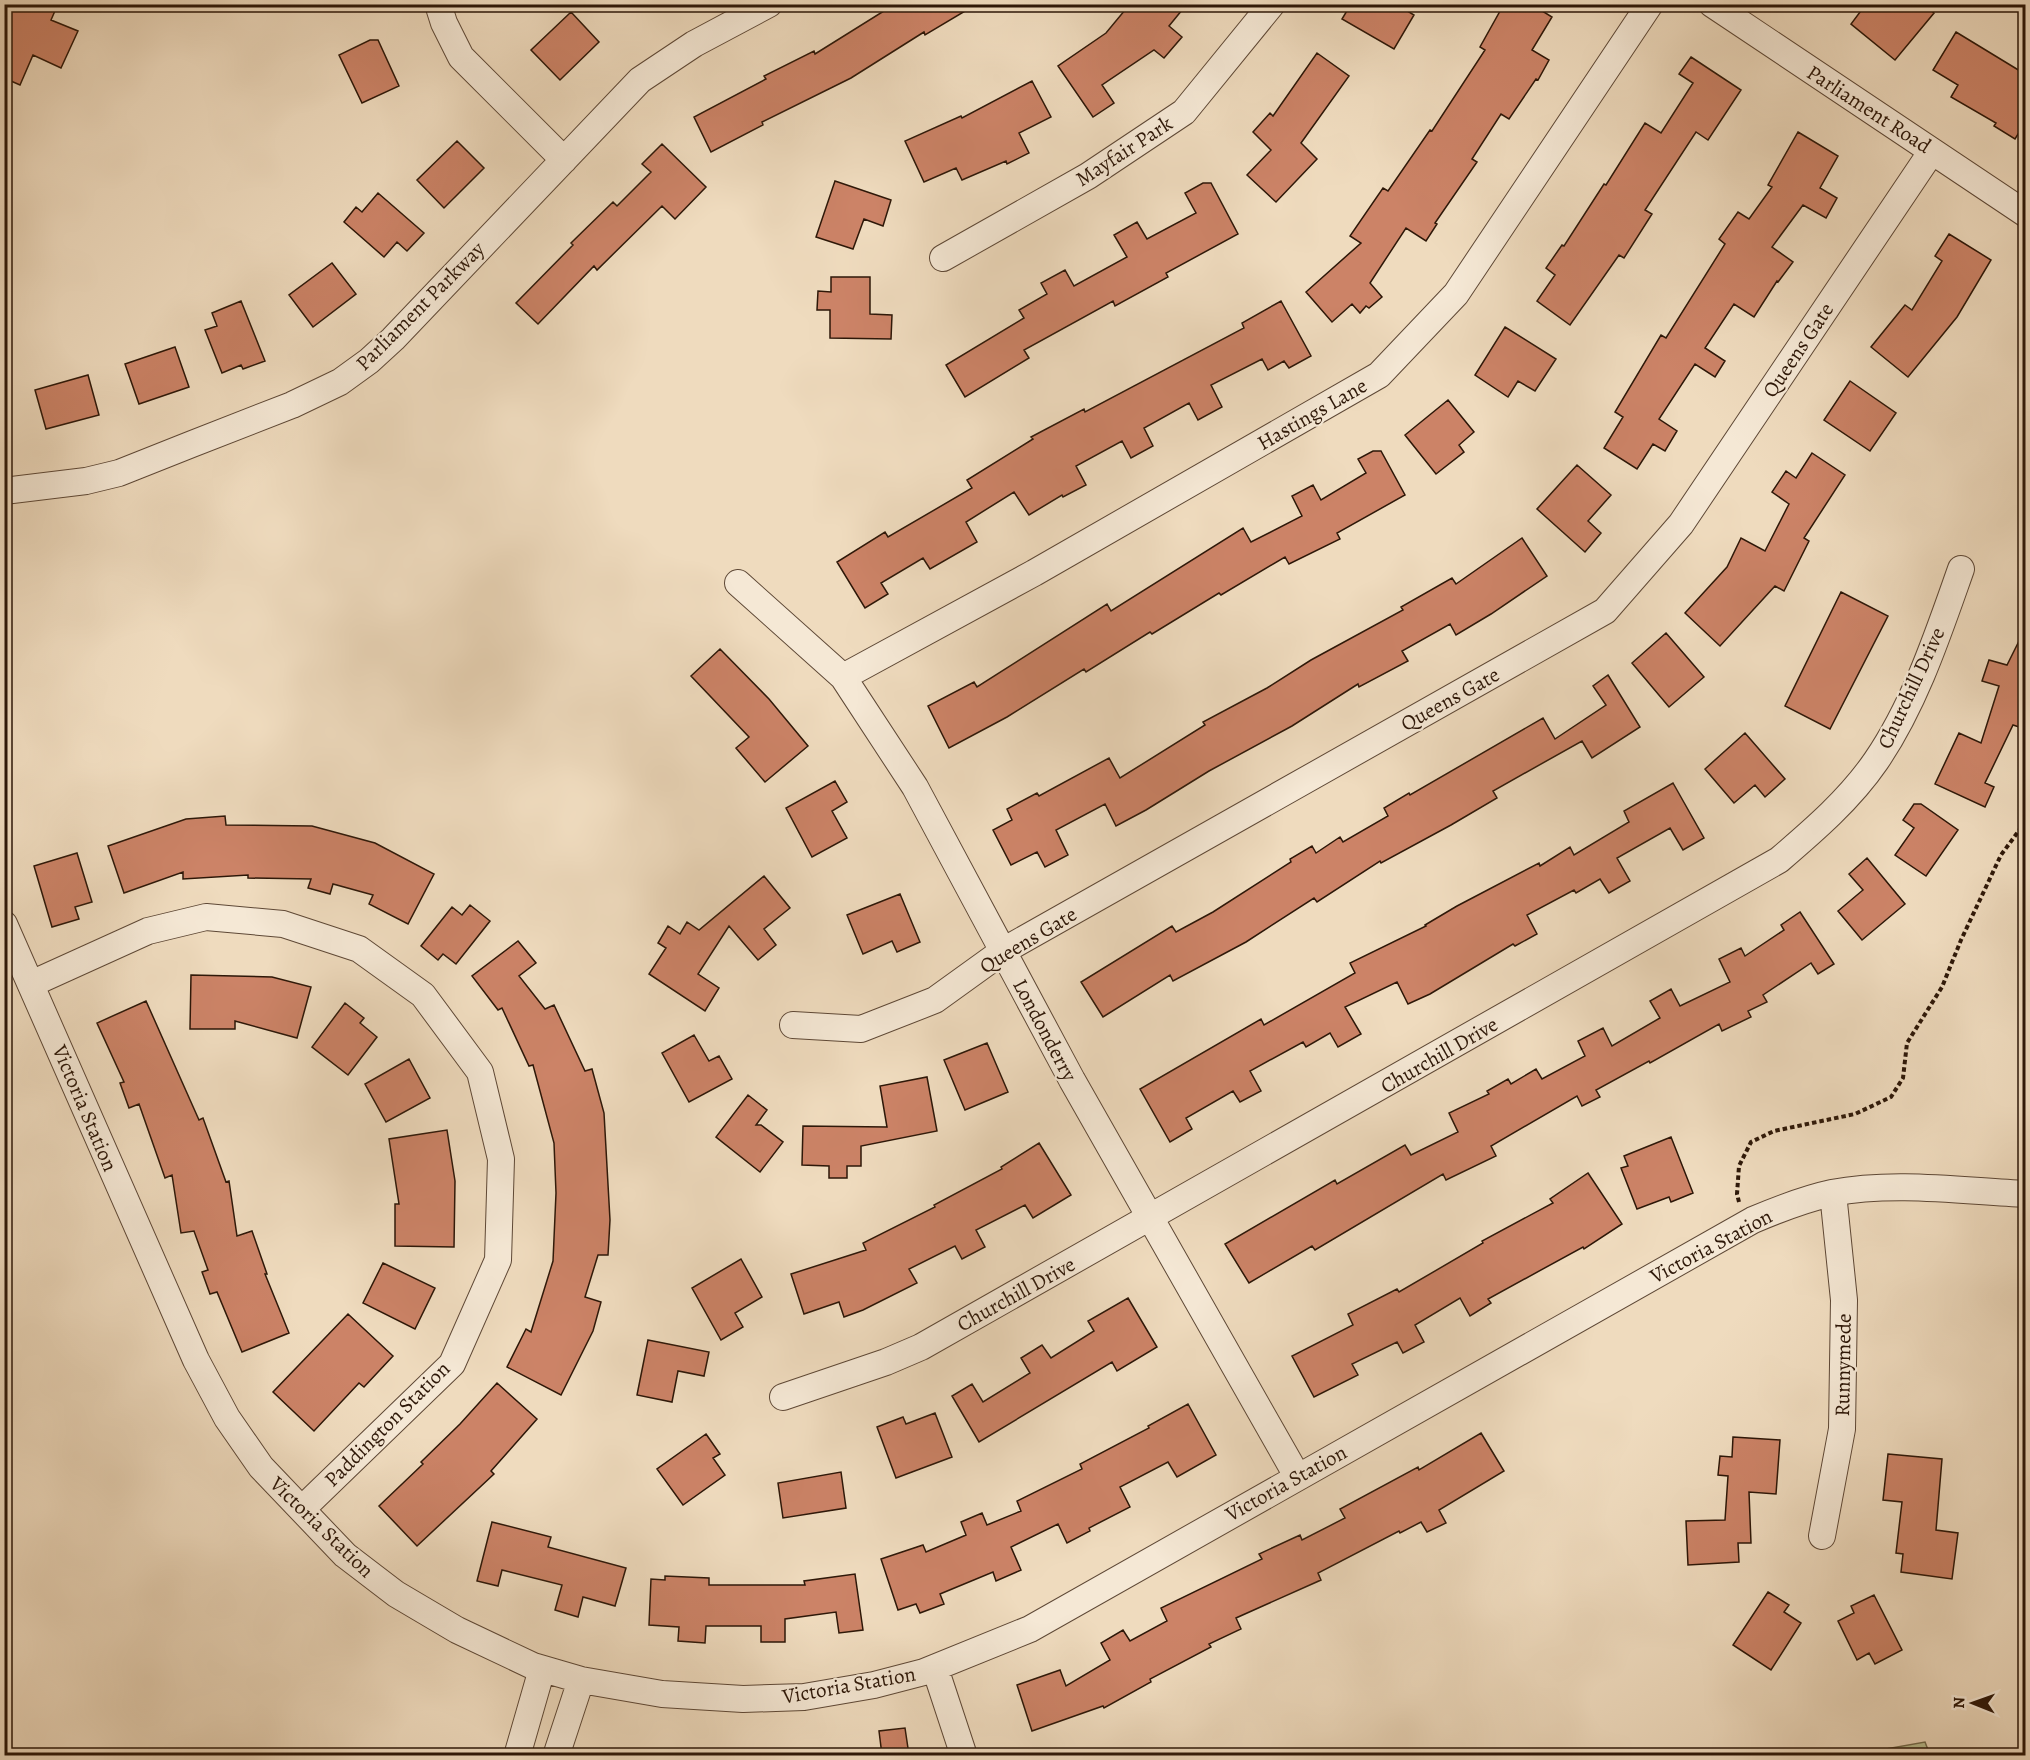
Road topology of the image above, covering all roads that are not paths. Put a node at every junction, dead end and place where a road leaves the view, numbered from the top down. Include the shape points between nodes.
1 (438, 4) edge
2 (769, 4) edge
3 (1272, 4) edge
4 (1650, 4) edge
5 (1712, 4) edge
6 (1932, 151) junction
7 (564, 160) junction
8 (2025, 214) edge
9 (943, 258) dead end
10 (4, 491) edge
11 (1961, 569) dead end
12 (738, 584) dead end
13 (843, 676) junction
14 (4, 924) edge
15 (1003, 951) junction
16 (31, 984) junction
17 (794, 1025) dead end
18 (1833, 1193) junction
19 (2025, 1194) edge
20 (1151, 1218) junction
21 (783, 1397) dead end
22 (1298, 1476) junction
23 (302, 1509) junction
24 (1822, 1536) dead end
25 (935, 1668) junction
26 (542, 1669) junction
27 (581, 1680) junction
28 (517, 1755) edge
29 (556, 1755) edge
30 (964, 1755) edge

1 - 7 street via 461,57
2 - 7 street, Parliament Parkway via 694,44 640,80
3 - 9 street, Mayfair Park via 1184,112 1088,176
4 - 13 street, Hastings Lane via 1456,294 1379,375 1034,573
5 - 6 street, Parliament Road
6 - 8 street, Parliament Road
6 - 15 street, Queens Gate via 1681,524 1605,611
7 - 10 street, Parliament Parkway via 393,339 340,382 292,405 119,472 86,481
11 - 20 street, Churchill Drive via 1938,636 1902,716 1876,761 1819,825 1779,860
12 - 13 street, Londonderry
13 - 15 street, Londonderry via 915,787
14 - 16 street, Victoria Station
15 - 17 street, Queens Gate via 935,1000 861,1029
15 - 20 street, Londonderry
16 - 23 street, Victoria Station via 196,1360 227,1418 261,1467
16 - 23 street, Paddington Station via 148,931 206,917 283,924 359,949 423,994 480,1072 501,1159 498,1260 452,1364
18 - 19 street, Victoria Station via 1905,1188
18 - 22 street, Victoria Station via 1796,1203 1747,1224
18 - 24 street, Runnymede via 1844,1300 1842,1429
20 - 21 street, Churchill Drive via 921,1347
20 - 22 street, Londonderry
22 - 25 street, Victoria Station via 1030,1629
23 - 26 street, Victoria Station via 345,1555 396,1594 457,1630
25 - 27 street, Victoria Station via 874,1685 804,1697 743,1699 662,1694
25 - 30 street
26 - 27 street, Victoria Station
26 - 28 street
27 - 29 street

